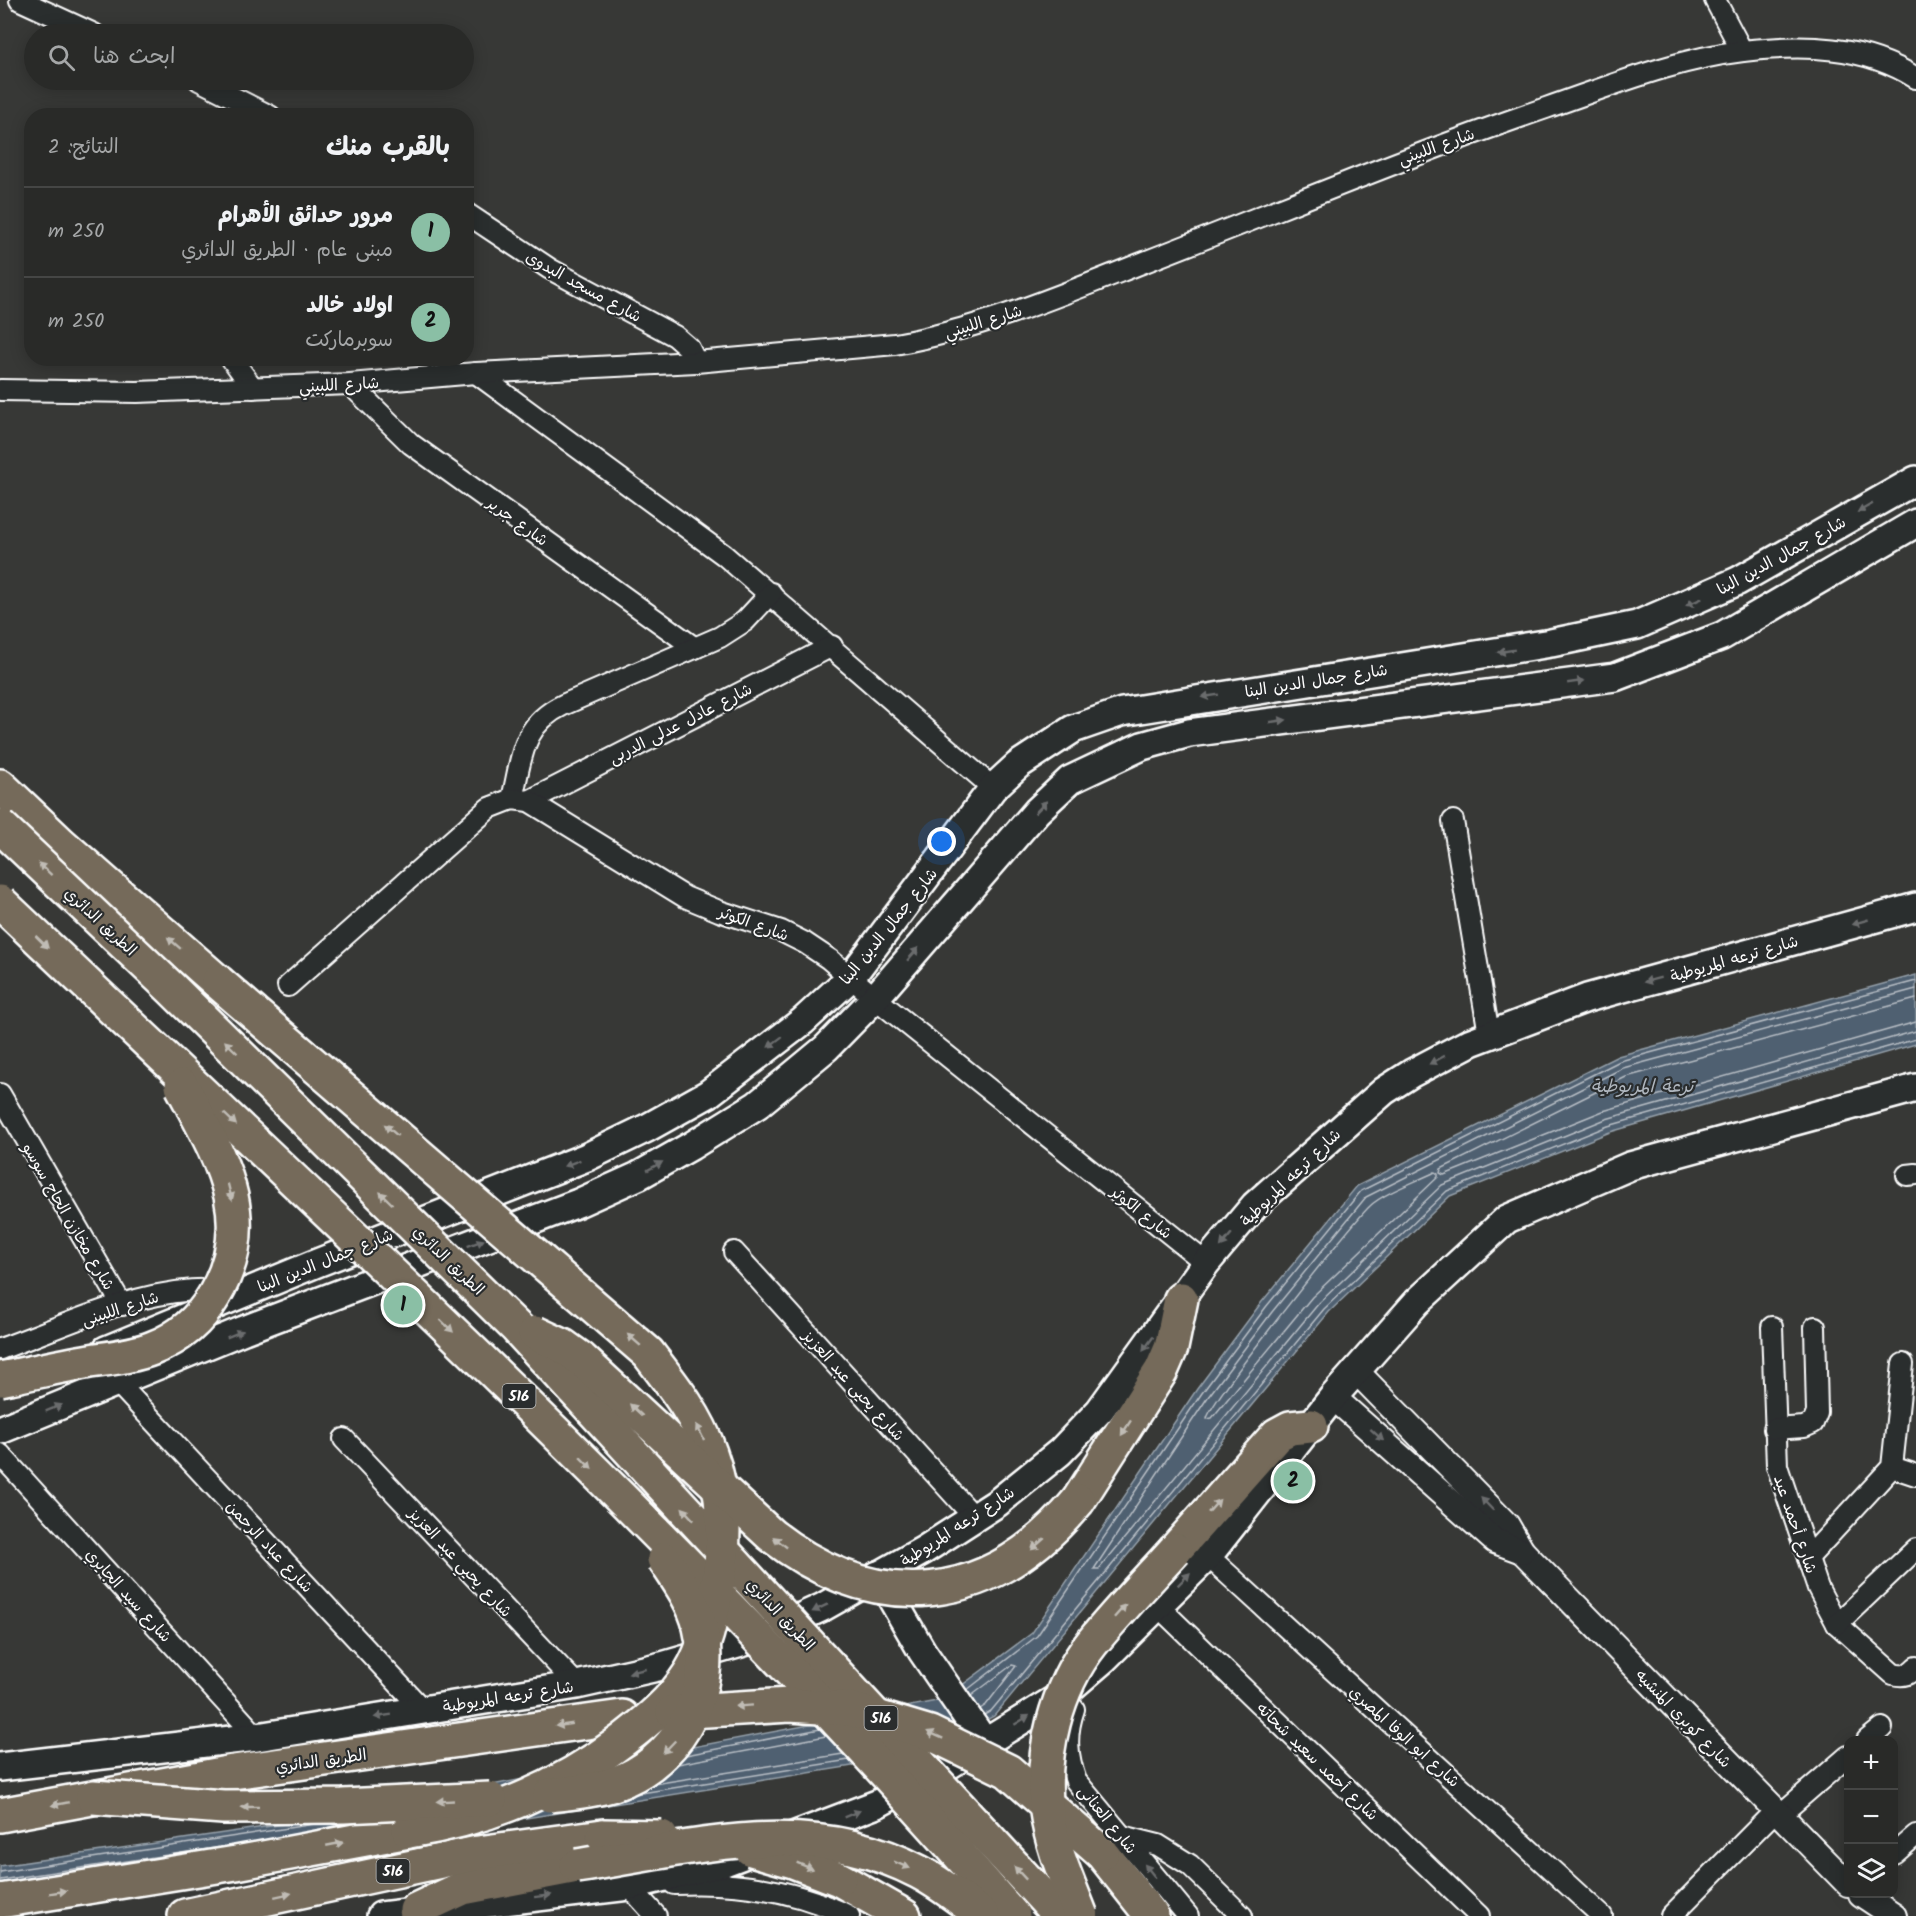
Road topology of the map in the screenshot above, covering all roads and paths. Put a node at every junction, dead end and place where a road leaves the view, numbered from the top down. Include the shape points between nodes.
1 (20, 0) edge
2 (1715, 0) edge
3 (72, 24) edge
4 (1742, 51) junction
5 (1916, 78) edge
6 (219, 90) edge
7 (254, 108) edge
8 (474, 218) edge
9 (696, 362) junction
10 (237, 366) edge
11 (476, 373) junction
12 (350, 384) junction
13 (253, 388) junction
14 (0, 390) edge
15 (1916, 480) edge
16 (1916, 523) edge
17 (771, 593) junction
18 (832, 646) junction
19 (695, 648) junction
20 (0, 786) edge
21 (993, 788) junction
22 (520, 800) junction
23 (1453, 821) dead end
24 (0, 826) edge
25 (0, 902) edge
26 (1916, 907) edge
27 (851, 976) junction
28 (288, 986) dead end
29 (875, 998) junction
30 (803, 1021) junction
31 (1489, 1034) junction
32 (826, 1048) junction
33 (170, 1064) junction
34 (1916, 1088) edge
35 (0, 1094) edge
36 (734, 1252) dead end
37 (1206, 1263) junction
38 (244, 1292) junction
39 (1181, 1299) junction
40 (122, 1305) junction
41 (1772, 1327) dead end
42 (1815, 1327) dead end
43 (517, 1328) junction
44 (1, 1356) edge
45 (1903, 1364) dead end
46 (1355, 1370) junction
47 (117, 1382) junction
48 (0, 1396) edge
49 (1333, 1397) junction
50 (1311, 1426) junction
51 (1774, 1429) junction
52 (0, 1430) edge
53 (344, 1439) dead end
54 (0, 1454) edge
55 (1892, 1467) junction
56 (1916, 1475) edge
57 (631, 1507) junction
58 (975, 1518) junction
59 (1916, 1549) edge
60 (1522, 1551) junction
61 (1208, 1556) junction
62 (1808, 1558) junction
63 (878, 1575) junction
64 (1158, 1606) junction
65 (1837, 1624) junction
66 (1913, 1670) edge
67 (1086, 1674) junction
68 (578, 1685) junction
69 (423, 1710) junction
70 (257, 1737) junction
71 (980, 1737) junction
72 (1844, 1759) edge
73 (0, 1767) edge
74 (93, 1797) junction
75 (1777, 1813) junction
76 (0, 1815) edge
77 (1916, 1835) edge
78 (1122, 1836) junction
79 (1898, 1850) edge
80 (1844, 1880) edge
81 (629, 1886) junction
82 (1868, 1898) edge
83 (0, 1901) edge
84 (416, 1910) junction
85 (1684, 1912) edge
86 (184, 1916) edge
87 (381, 1916) edge
88 (656, 1916) edge
89 (849, 1916) edge
90 (904, 1916) edge
91 (983, 1916) edge
92 (1013, 1916) edge
93 (1060, 1916) edge
94 (1081, 1916) edge
95 (1152, 1916) edge
96 (1188, 1916) edge
97 (1242, 1916) edge
98 (1479, 1916) edge
99 (1602, 1916) edge
100 (1894, 1916) edge

1 - 3 street
2 - 4 street
4 - 5 street, شارع اللبيني via 1793,47 1850,51 1899,67
4 - 9 street, شارع اللبيني via 1632,78 1423,150 980,324 925,339 866,348
6 - 7 street
8 - 9 street, شارع مسجد البدوى via 550,269 675,336
9 - 11 street, شارع اللبيني
10 - 13 street
11 - 12 street, شارع اللبيني
11 - 17 street
12 - 13 street, شارع اللبيني
12 - 19 street, شارع جرير via 411,444
13 - 14 street, شارع اللبيني via 137,392
15 -> 21 main road, شارع جمال الدين البنا via 1738,581 1637,625 1518,649 1122,712 1073,729 1018,765
29 -> 16 main road, شارع جمال الدين البنا via 1070,780 1142,746 1189,733 1615,677 1722,636
17 - 18 street
17 - 19 street via 745,621
18 - 21 street
18 - 22 street, شارع عادل عدلى الدربى
19 - 22 street via 539,719 525,742
83 -> 20 highway, bridge via 440,1826 529,1798 602,1755 651,1720 673,1697 704,1643 722,1559 722,1505 710,1453 685,1401 648,1353 60,844
21 - 27 main road, شارع جمال الدين البنا
22 - 27 street, شارع الكوثر via 685,897 781,931
22 - 28 street via 489,808
23 - 31 street
43 -> 24 highway, الطريق الدائري / 516, bridge via 171,987
25 -> 33 highway, الطريق الدائري / 516, bridge
26 -> 31 main road, شارع ترعه المريوطية via 1587,998
27 - 29 street, شارع الكوثر
27 - 30 main road, شارع جمال الدين البنا
29 - 32 main road, شارع جمال الدين البنا
29 - 37 street, شارع الكوثر
30 - 32 main road
30 -> 38 main road, شارع جمال الدين البنا via 708,1094 647,1128 587,1157
31 -> 37 main road, شارع ترعه المريوطية via 1384,1091 1256,1205
47 -> 32 main road, شارع جمال الدين البنا via 578,1203 638,1176 757,1105
33 -> 44 highway, bridge via 225,1171 233,1204 235,1241 226,1275 207,1307 177,1337 151,1349 120,1356
33 -> 57 highway, الطريق الدائري / 516, bridge via 443,1322
34 - 46 main road via 1630,1166 1507,1219 1417,1302
35 - 40 street, شارع مخازن الحاج سوسو
36 - 58 street, شارع يحيى عبد العزيز
37 - 39 main road, شارع ترعه المريوطية
38 - 40 street, شارع اللبينى via 168,1292
38 - 48 main road, شارع جمال الدين البنا
39 -> 43 highway, bridge via 1171,1348 1161,1371 1078,1501 1055,1528 1029,1551 988,1573 932,1588 862,1584 799,1556 771,1535 580,1359 563,1346
39 -> 58 main road, شارع ترعه المريوطية via 1100,1410 1060,1452
40 - 44 street, شارع اللبينى
41 - 51 street, شارع أحمد عيد
42 - 51 street via 1817,1413 1813,1423
93 -> 43 highway, الطريق الدائري / 516, bridge
45 - 55 street
46 - 49 main road
60 -> 46 street, شارع كوبرى المنشيه via 1508,1525
52 -> 47 main road, شارع جمال الدين البنا
47 - 69 street, شارع عباد الرحمن
49 - 50 main road
49 -> 60 street, شارع كوبرى المنشيه via 1495,1541
50 - 61 main road
94 -> 50 highway, bridge via 1057,1855 1047,1811 1046,1767 1053,1724 1068,1682 1091,1644 1277,1435 1290,1428
51 - 62 street, شارع أحمد عيد via 1777,1466
53 - 68 street, شارع يحيي عبد العزيز
54 - 70 street, شارع سيد الجايري
55 - 56 street
55 - 62 street
57 -> 74 highway, bridge via 687,1594 700,1627 704,1658 701,1688 685,1725 652,1763 626,1779 548,1796 343,1806 223,1807
57 - 92 highway, الطريق الدائري / 516, bridge via 719,1594
58 - 63 main road, شارع ترعه المريوطية
59 - 65 street
60 - 75 street, شارع كوبرى المنشيه
64 -> 61 main road
61 - 99 street, شارع ابو الوفا المصري
62 - 65 street, شارع أحمد عيد
63 -> 68 main road, شارع ترعه المريوطية via 824,1607 748,1641
63 - 71 main road
64 - 67 main road
64 - 98 street, شارع أحمد سعيد شحاته
65 - 66 street, شارع أحمد عيد via 1893,1674 1901,1676
71 -> 67 main road via 1062,1695
67 - 78 street, شارع العنانى via 1068,1728 1068,1755 1076,1780
68 - 69 main road, شارع ترعه المريوطية
69 -> 70 main road, شارع ترعه المريوطية
70 - 73 main road, شارع ترعه المريوطية
81 -> 71 main road via 723,1863 877,1804
72 - 75 street
74 -> 76 highway, الطريق الدائري / 516
95 -> 74 highway, الطريق الدائري / 516, bridge via 1102,1852 1008,1771 930,1733 850,1709 750,1706 622,1717 233,1772
75 - 80 street, شارع كوبرى المنشيه
75 - 85 street
77 - 79 street
96 -> 78 street, شارع العنانى
78 - 97 street via 1158,1845 1190,1864
84 -> 81 main road
81 - 88 street
81 - 89 street via 709,1882 769,1889 828,1905
82 - 100 street
84 - 87 main road
84 -> 91 highway, bridge via 463,1888 577,1866 770,1837 821,1840 872,1852 919,1872
86 -> 90 highway, 516, bridge via 478,1853 603,1836 696,1839 745,1848 839,1879

